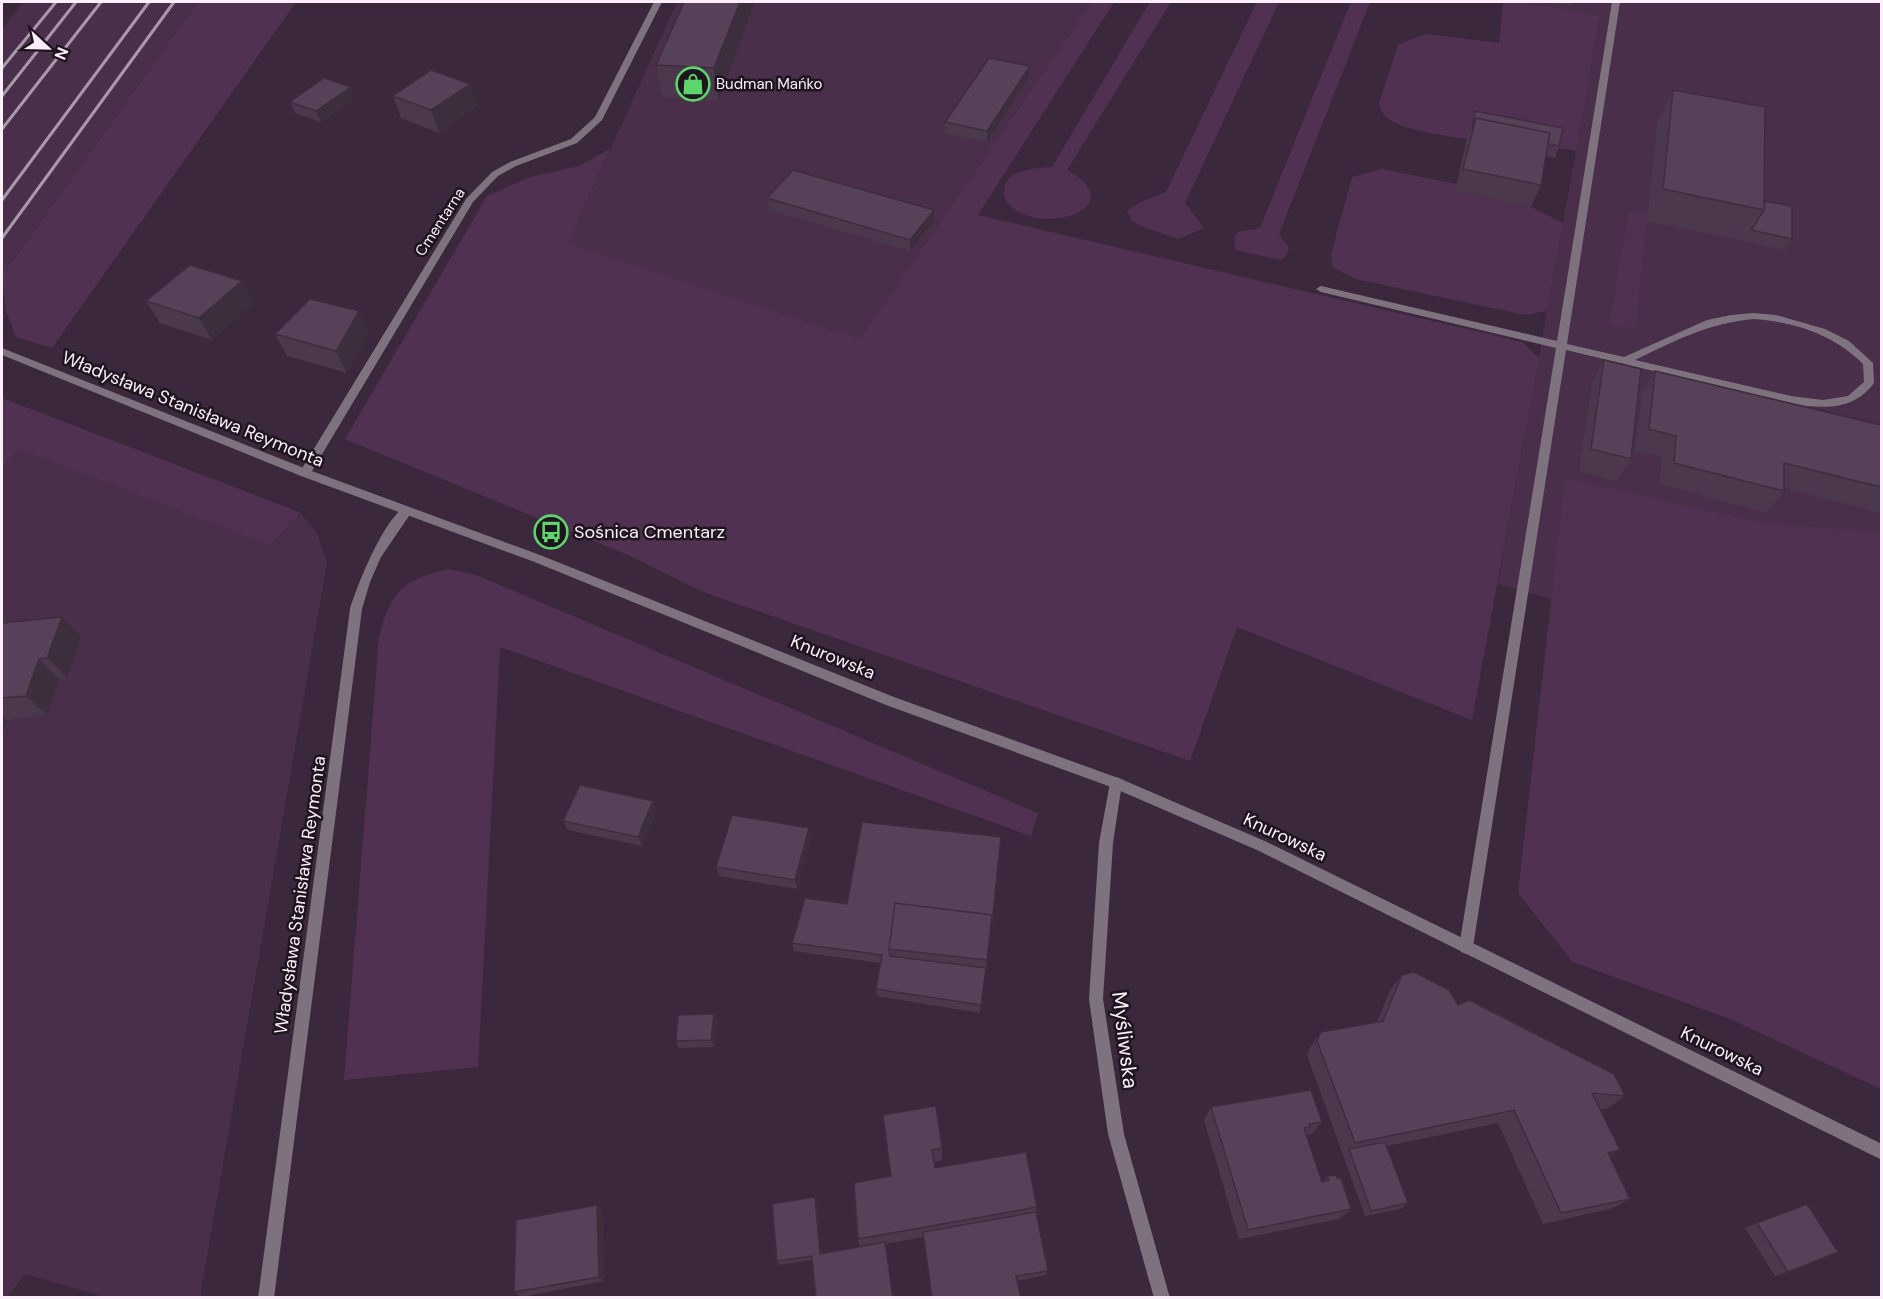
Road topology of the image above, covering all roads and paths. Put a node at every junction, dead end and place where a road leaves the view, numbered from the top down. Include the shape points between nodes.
1 (658, 2) edge
2 (1616, 2) edge
3 (1321, 289) dead end
4 (1561, 346) junction
5 (2, 351) edge
6 (1624, 361) junction
7 (305, 473) junction
8 (407, 510) junction
9 (651, 605) joint
10 (1116, 783) junction
11 (1466, 947) junction
12 (1881, 1152) edge
13 (266, 1298) edge
14 (1162, 1298) edge

1 - 7 street, Cmentarna via 599,118 588,130 574,141 495,174 469,201
2 - 4 street
3 - 4 street
4 - 6 street
4 - 11 street
5 - 7 street, Władysława Stanisława Reymonta
6 - 6 street via 1823,404 1851,399 1869,383 1868,363 1853,347 1824,331 1759,315 1733,316 1705,324
7 - 8 street, Władysława Stanisława Reymonta
8 - 9 street, Władysława Stanisława Reymonta
8 - 13 street, Władysława Stanisława Reymonta via 370,565 356,609
9 - 10 street, Knurowska via 890,701
10 - 11 street, Knurowska via 1262,846
10 - 14 street, Myśliwska via 1106,843 1096,999 1116,1134
11 - 12 street, Knurowska

